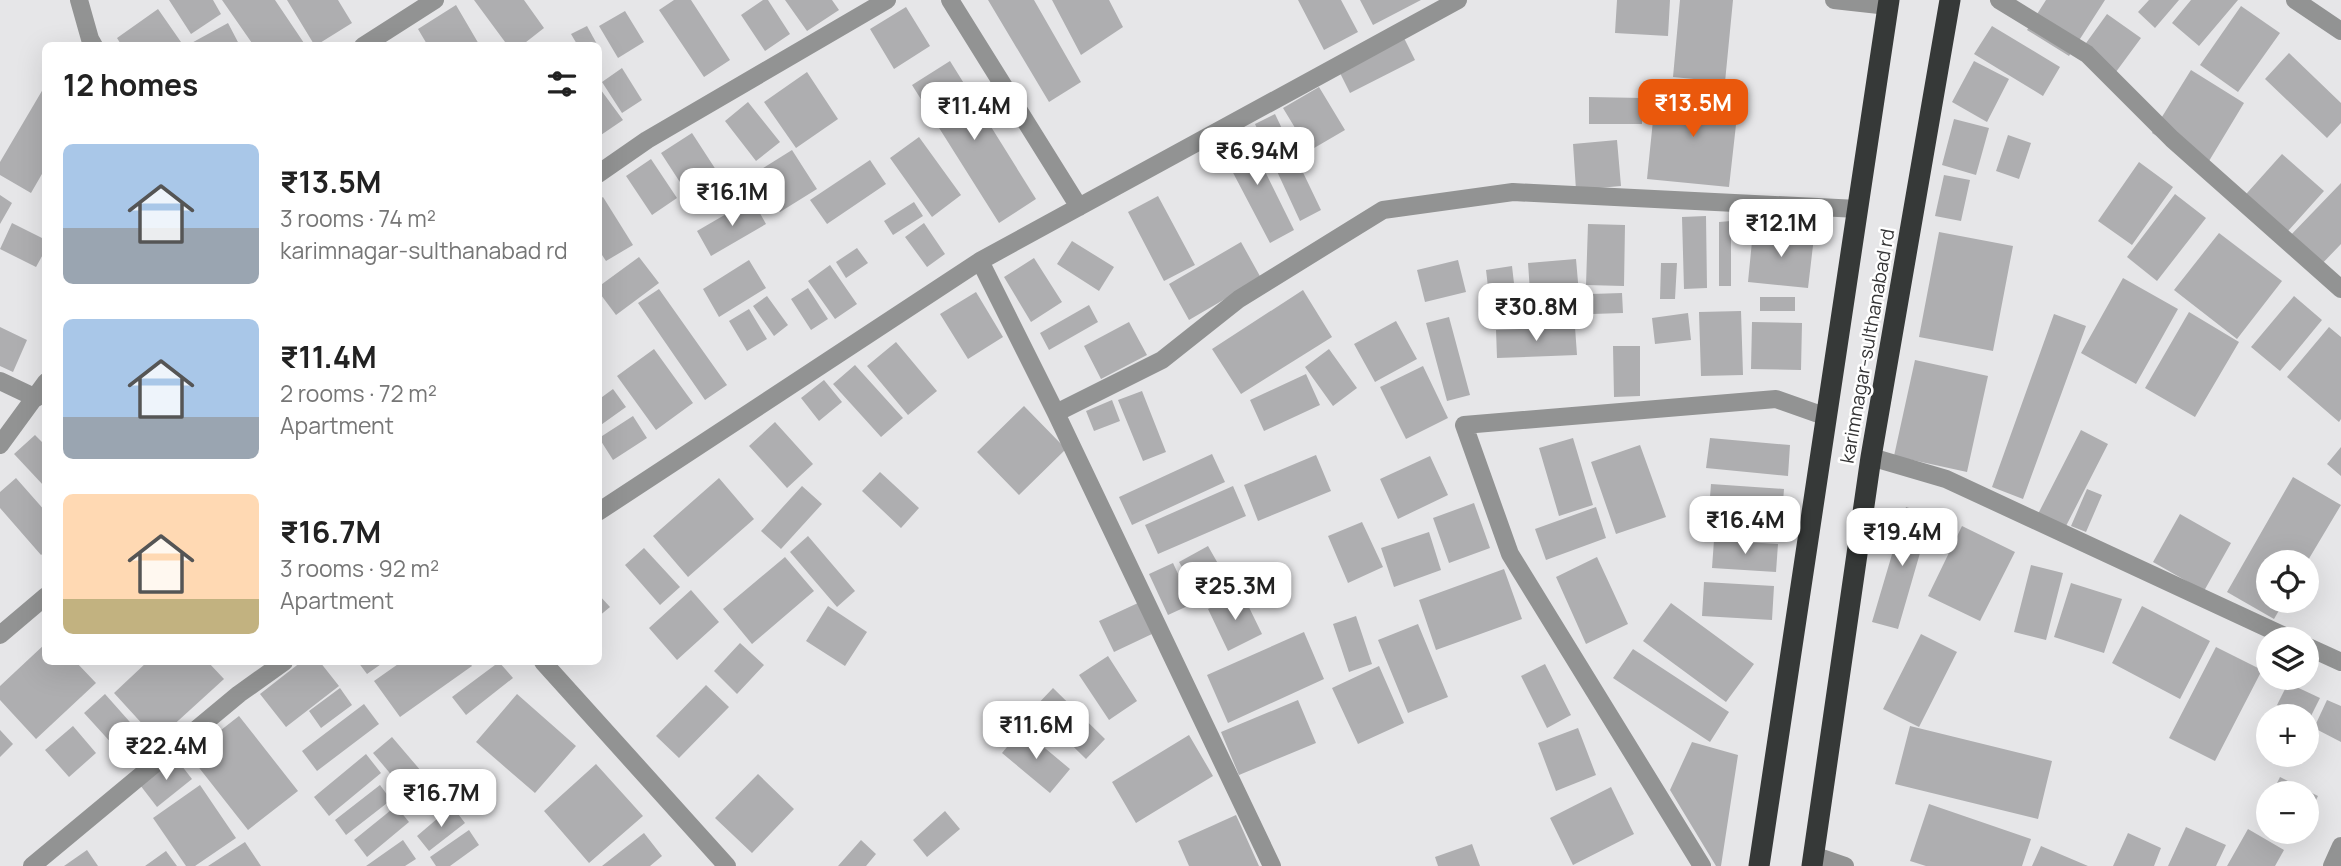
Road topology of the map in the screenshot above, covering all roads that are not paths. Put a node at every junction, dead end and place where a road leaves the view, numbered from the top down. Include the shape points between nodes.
1 (79, 0) edge
2 (435, 0) edge
3 (887, 0) edge
4 (950, 0) edge
5 (1458, 0) edge
6 (1834, 0) edge
7 (1950, 0) edge
8 (1999, 0) edge
9 (2295, 0) edge
10 (1889, 3) edge
11 (2341, 31) edge
12 (92, 42) edge
13 (369, 42) edge
14 (602, 171) edge
15 (1079, 207) junction
16 (1858, 209) junction
17 (980, 261) junction
18 (2341, 289) edge
19 (0, 381) edge
20 (42, 388) edge
21 (36, 398) junction
22 (1056, 413) junction
23 (1827, 417) junction
24 (0, 445) edge
25 (1871, 457) junction
26 (602, 509) edge
27 (42, 599) edge
28 (2265, 627) edge
29 (0, 635) edge
30 (2319, 652) edge
31 (2341, 662) edge
32 (280, 665) edge
33 (546, 665) edge
34 (2341, 846) edge
35 (1813, 860) edge
36 (32, 866) edge
37 (727, 866) edge
38 (1272, 866) edge
39 (1702, 866) edge
40 (1759, 866) edge
41 (1845, 866) edge
42 (2332, 866) edge

1 - 12 street
2 - 13 street
3 - 14 street via 647,140
4 - 15 street
5 - 15 street
6 - 10 street
7 - 25 highway, karimnagar-sulthanabad rd
8 - 18 street via 2087,54 2172,139
9 - 11 street
10 - 16 highway
15 - 17 street
16 - 22 street via 1513,192 1383,210 1239,299 1162,360
16 - 23 highway
17 - 22 street
17 - 26 street
19 - 21 street
20 - 21 street
21 - 24 street
22 - 38 street
23 - 39 street via 1776,399 1464,425 1510,554
23 - 40 highway
25 - 28 street via 1946,479
25 - 35 highway, karimnagar-sulthanabad rd
27 - 29 street
30 - 31 street
32 - 36 street
33 - 37 street
34 - 42 street
35 - 41 street

